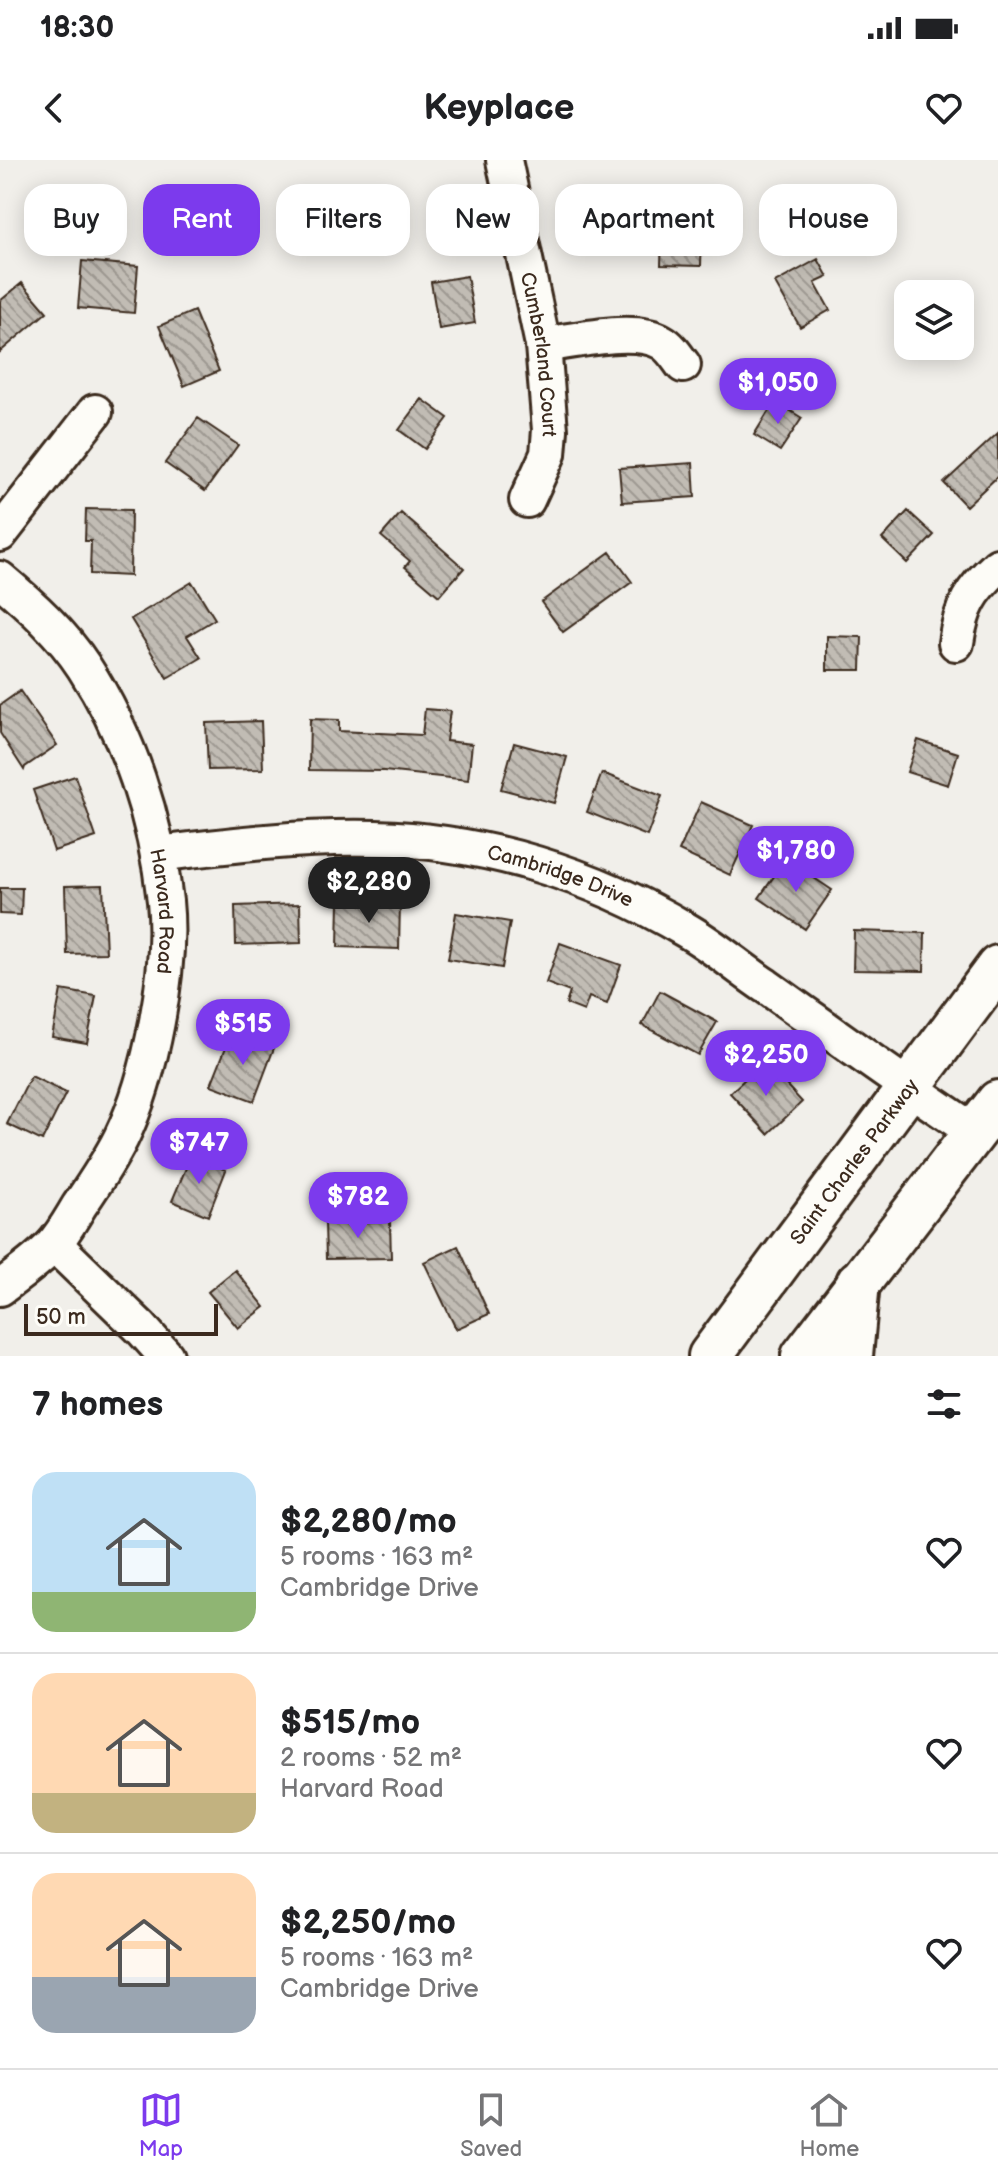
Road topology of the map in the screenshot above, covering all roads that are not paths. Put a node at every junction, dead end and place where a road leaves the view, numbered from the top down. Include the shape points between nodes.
1 (504, 160) edge
2 (543, 345) junction
3 (683, 365) dead end
4 (95, 412) dead end
5 (527, 500) dead end
6 (0, 534) edge
7 (998, 566) edge
8 (0, 579) edge
9 (956, 643) dead end
10 (158, 854) junction
11 (998, 967) edge
12 (907, 1088) junction
13 (986, 1117) edge
14 (54, 1244) junction
15 (858, 1282) junction
16 (0, 1288) edge
17 (166, 1356) edge
18 (710, 1356) edge
19 (803, 1356) edge
20 (851, 1356) edge

1 - 2 street, Cumberland Court
2 - 3 street via 649,337 666,344
2 - 5 street, Cumberland Court via 550,447
4 - 6 street
7 - 9 street via 968,597
8 - 10 street, Harvard Road via 57,632 89,676 127,751
10 - 12 street, Cambridge Drive via 323,838 379,838 475,849 536,863 580,878 688,931
10 - 14 street, Harvard Road via 166,904 155,1031 122,1136
11 - 12 main road, Saint Charles Parkway
12 - 13 street, Cambridge Drive
12 - 18 main road, Saint Charles Parkway
13 - 15 main road
14 - 16 street, Harvard Road
14 - 17 street
15 - 19 main road
15 - 20 main road

